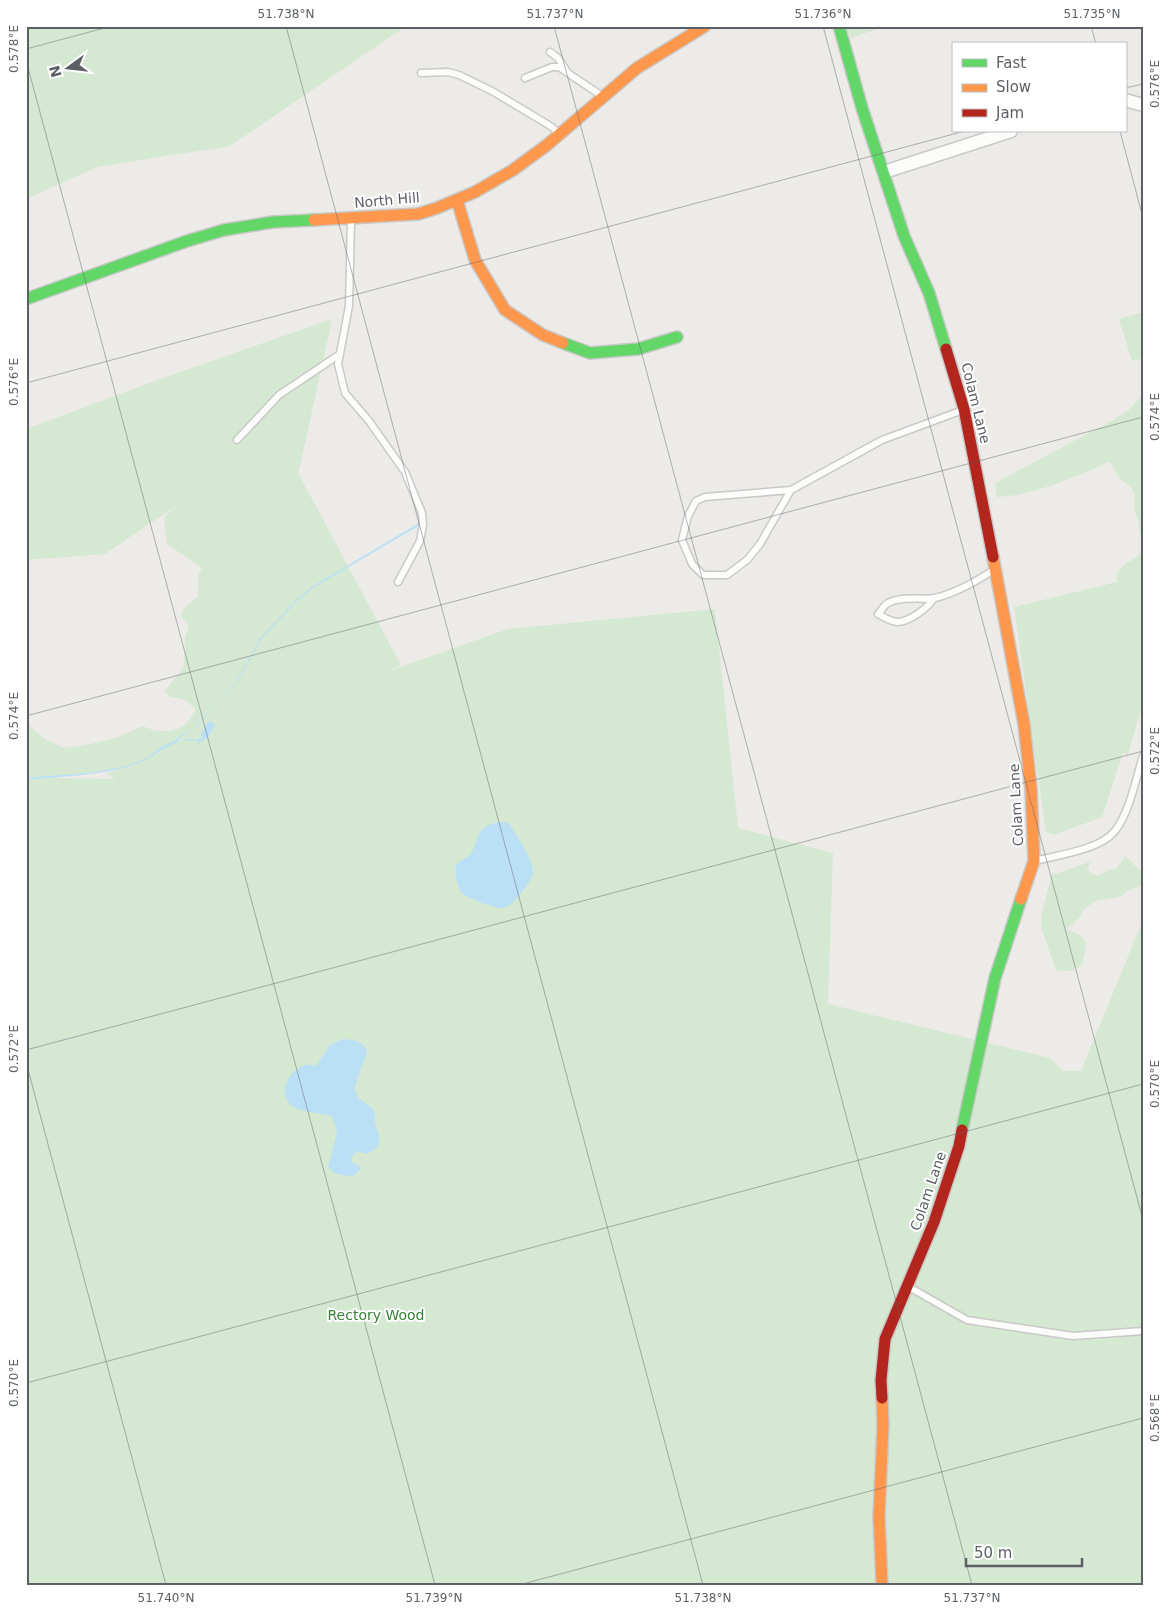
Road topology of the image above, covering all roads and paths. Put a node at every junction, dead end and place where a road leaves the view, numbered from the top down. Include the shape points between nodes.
1 (705, 26) edge
2 (839, 26) edge
3 (550, 52) dead end
4 (421, 73) dead end
5 (568, 73) junction
6 (525, 78) dead end
7 (603, 97) junction
8 (1126, 100) edge
9 (1143, 105) edge
10 (1008, 132) edge
11 (560, 134) junction
12 (884, 172) junction
13 (457, 200) junction
14 (351, 218) junction
15 (26, 299) edge
16 (677, 337) dead end
17 (340, 354) junction
18 (964, 409) junction
19 (237, 440) dead end
20 (791, 490) junction
21 (996, 568) junction
22 (398, 582) dead end
23 (934, 598) junction
24 (1143, 756) edge
25 (1034, 861) junction
26 (908, 1287) junction
27 (1143, 1331) edge
28 (882, 1585) edge

1 - 7 street, North Hill via 628,74
2 - 12 street, Colam Lane
3 - 5 lane
4 - 11 lane via 459,75 492,91
5 - 6 lane via 560,67 552,67
5 - 7 lane
7 - 11 street, North Hill
8 - 9 street
10 - 12 street
11 - 13 street, North Hill via 513,169
12 - 18 street, Colam Lane via 904,236 929,293
13 - 14 street, North Hill via 418,214
13 - 16 street via 475,260 505,310 543,336 590,353 638,349
14 - 15 street, North Hill via 273,222 224,230
14 - 17 lane via 349,306
17 - 19 lane via 279,395
17 - 22 lane via 338,364 345,393 405,472 422,513 420,541
18 - 20 lane via 882,440
18 - 21 street, Colam Lane
20 - 20 lane via 760,544 747,560 727,575 703,575 692,564 682,540 688,516 696,502 705,497
21 - 23 lane via 976,581
21 - 25 street, Colam Lane via 1024,724
23 - 23 lane via 922,610 900,622 878,614 887,603
24 - 25 lane via 1124,814 1113,833 1098,844
25 - 26 street, Colam Lane via 995,978 960,1146
26 - 27 lane via 967,1320 1073,1336
26 - 28 street, Colam Lane via 885,1339 881,1380 883,1426 879,1516

